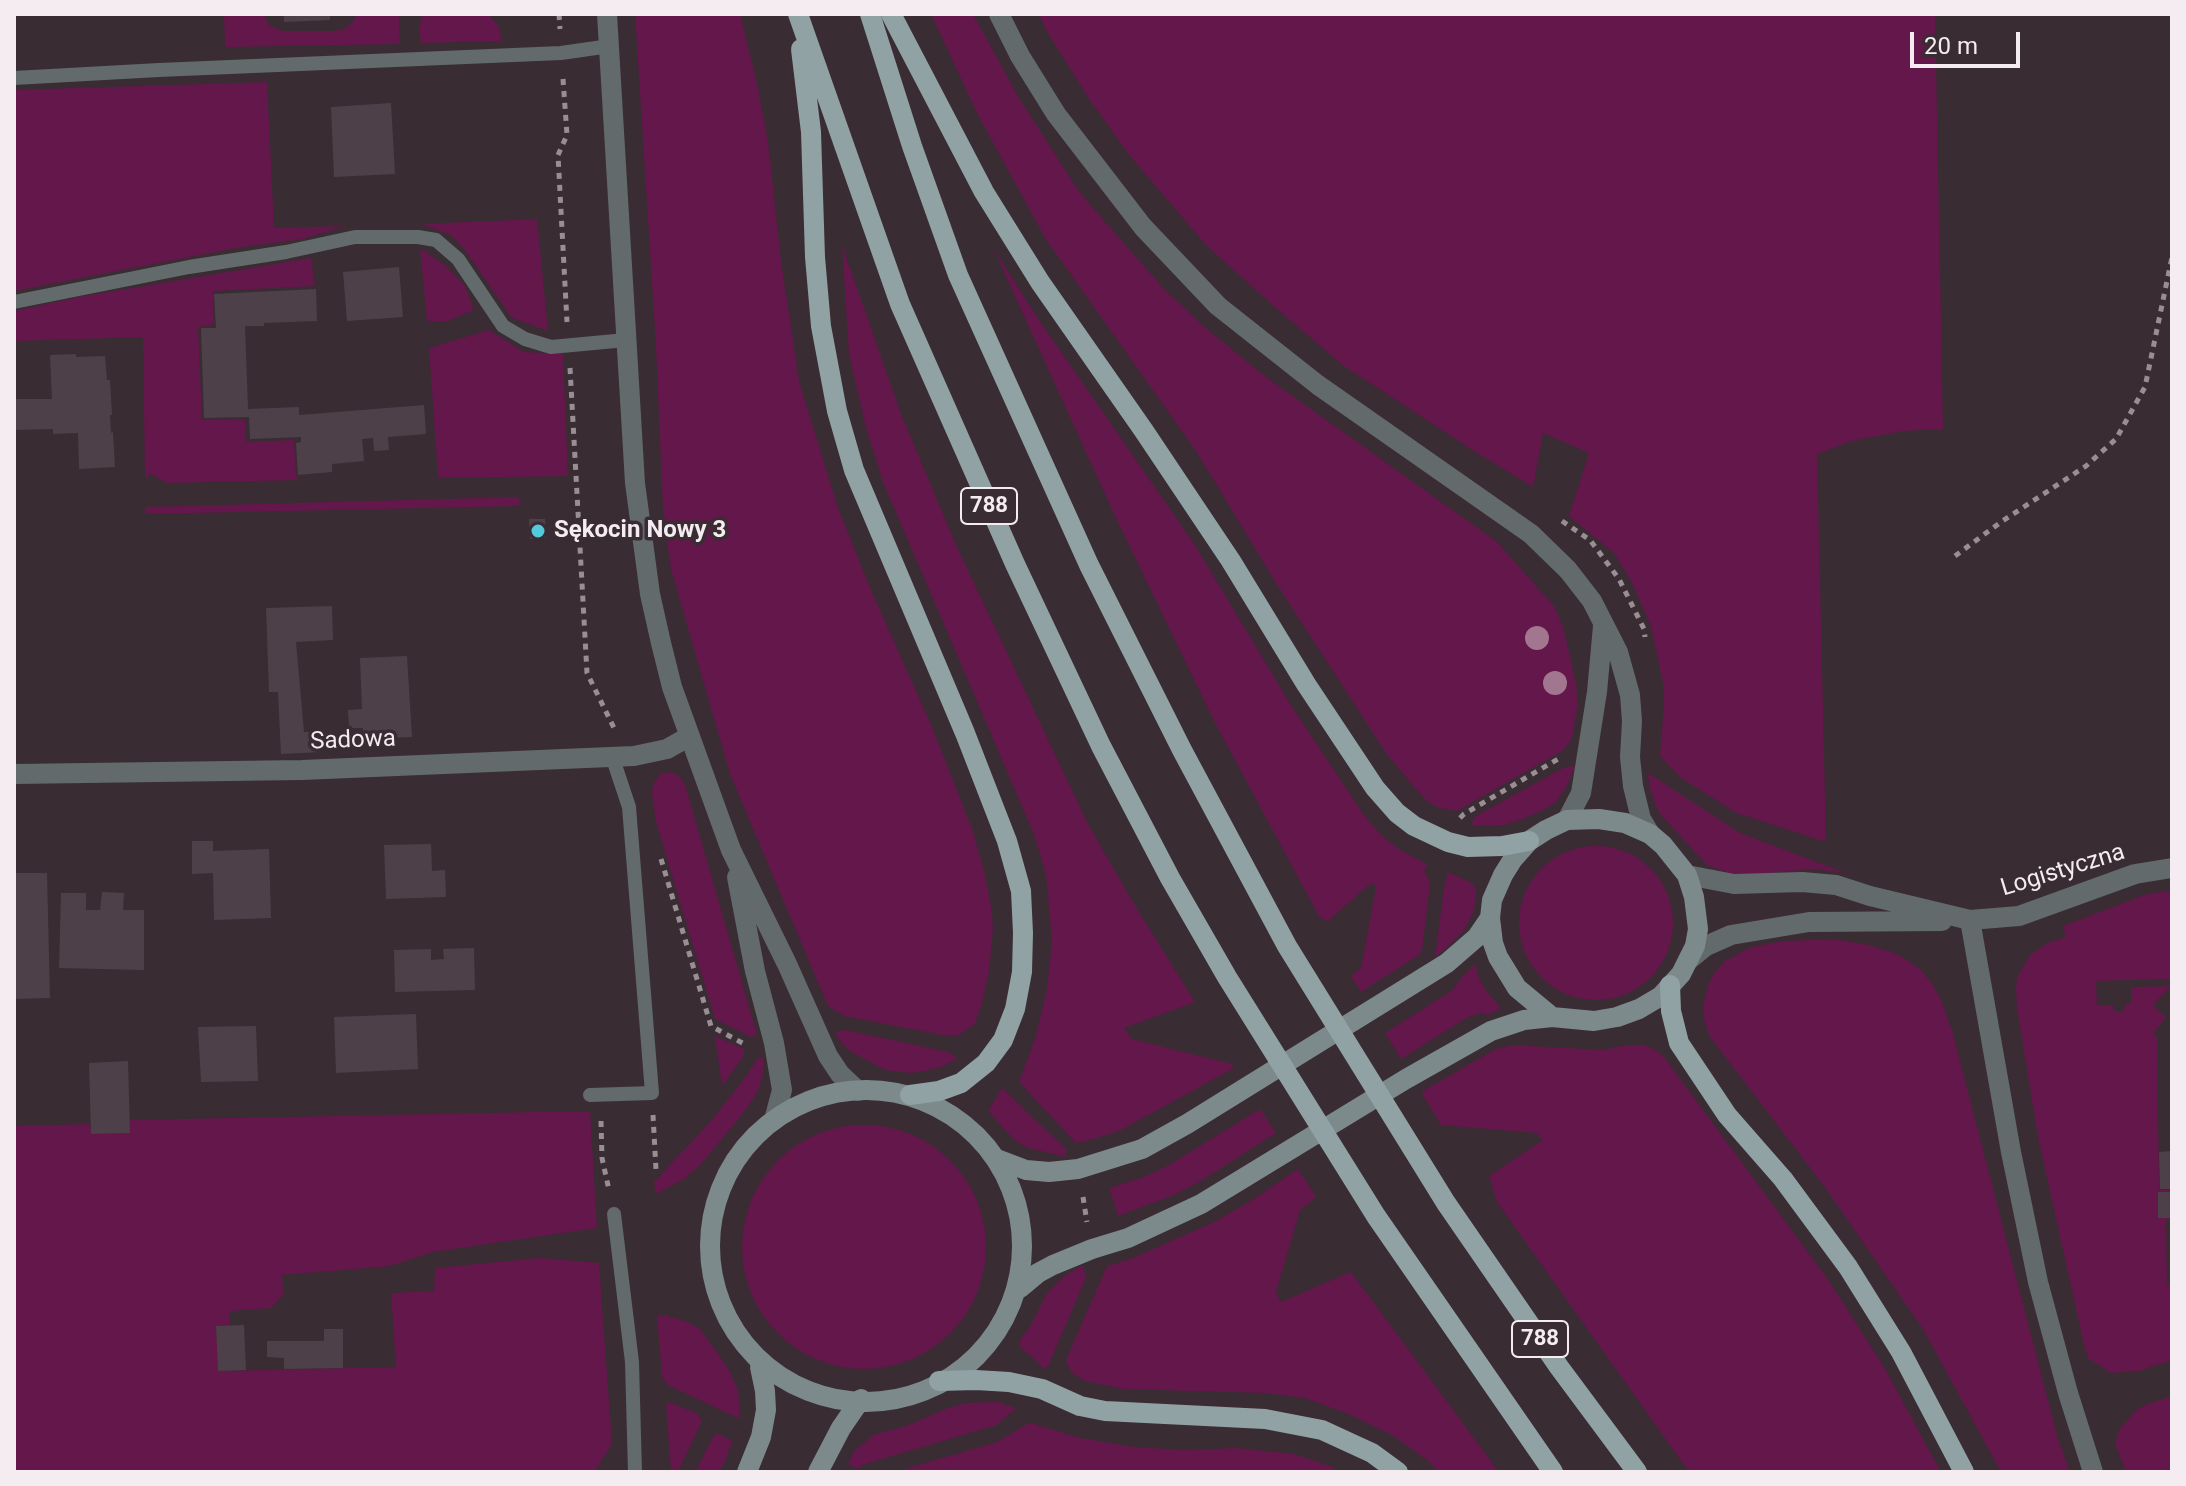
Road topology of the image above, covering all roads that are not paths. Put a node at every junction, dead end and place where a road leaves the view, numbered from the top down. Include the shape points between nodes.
1 (607, 14) edge
2 (797, 14) edge
3 (870, 14) edge
4 (891, 14) edge
5 (999, 14) edge
6 (610, 46) junction
7 (14, 78) edge
8 (14, 302) edge
9 (626, 340) junction
10 (1603, 626) junction
11 (690, 736) junction
12 (612, 756) junction
13 (14, 774) edge
14 (1567, 820) junction
15 (1650, 834) junction
16 (1529, 841) junction
17 (731, 850) junction
18 (2172, 868) edge
19 (1687, 875) junction
20 (1490, 918) junction
21 (1970, 920) junction
22 (1690, 959) junction
23 (1670, 985) junction
24 (1552, 1017) junction
25 (858, 1091) junction
26 (595, 1094) road end
27 (910, 1095) junction
28 (774, 1120) junction
29 (997, 1159) junction
30 (614, 1214) road end
31 (1020, 1288) junction
32 (760, 1367) junction
33 (939, 1381) junction
34 (861, 1399) junction
35 (635, 1472) edge
36 (747, 1472) edge
37 (818, 1472) edge
38 (1398, 1472) edge
39 (1553, 1472) edge
40 (1637, 1472) edge
41 (1964, 1472) edge
42 (2093, 1472) edge

1 - 6 street
2 - 27 main road via 811,132 821,326 837,411 854,470 970,746 1021,891 1022,972 1003,1040 961,1083
2 - 39 main road, 788 via 900,304 1101,746 1227,977 1376,1216
3 - 40 main road, 788 via 964,289 1089,565 1182,750 1287,946 1446,1203
4 - 16 main road via 992,205 1040,282 1231,561 1375,788 1414,826 1448,842 1479,847
5 - 10 street via 1056,114 1143,227 1218,306 1318,385 1531,534 1568,570
6 - 7 lane via 561,53
6 - 9 street
8 - 9 lane via 355,237 418,237 436,240 458,259 503,326 525,339 551,347
9 - 11 street via 635,483 650,594 672,687
10 - 14 street via 1583,780
10 - 15 street via 1618,652 1630,695 1633,786
11 - 12 street, Sadowa via 667,749
11 - 17 street
12 - 13 street, Sadowa via 302,770
12 - 26 lane via 629,807 652,1093
14 - 15 main road via 1625,823
14 - 16 main road
15 - 19 main road
16 - 20 main road via 1503,875
17 - 25 street via 828,1056
17 - 28 street via 782,1090
18 - 21 street, Logistyczna via 2135,874 2019,916
19 - 21 street via 1734,884 1836,885
19 - 22 main road via 1698,929
20 - 24 main road via 1493,943 1508,974
20 - 29 main road via 1447,963 1142,1149 1078,1169 1049,1172
21 - 22 street via 1809,922 1731,935
21 - 42 street via 2038,1282
22 - 23 main road
23 - 24 main road via 1661,996 1617,1017
23 - 41 main road via 1679,1043 1727,1115 1848,1267 1901,1352
24 - 31 main road via 1491,1031 1201,1204 1053,1265
25 - 27 main road
25 - 28 main road via 805,1103
27 - 29 main road via 965,1124
28 - 32 main road via 751,1137 732,1162 718,1191 709,1234 714,1289 741,1346
29 - 31 main road via 1011,1183 1024,1227
30 - 35 lane via 632,1362
31 - 33 main road via 994,1339
32 - 34 main road via 805,1391
32 - 36 main road via 766,1410
33 - 34 main road
33 - 38 main road via 1009,1382 1105,1411 1279,1421 1322,1430 1372,1453
34 - 37 main road

